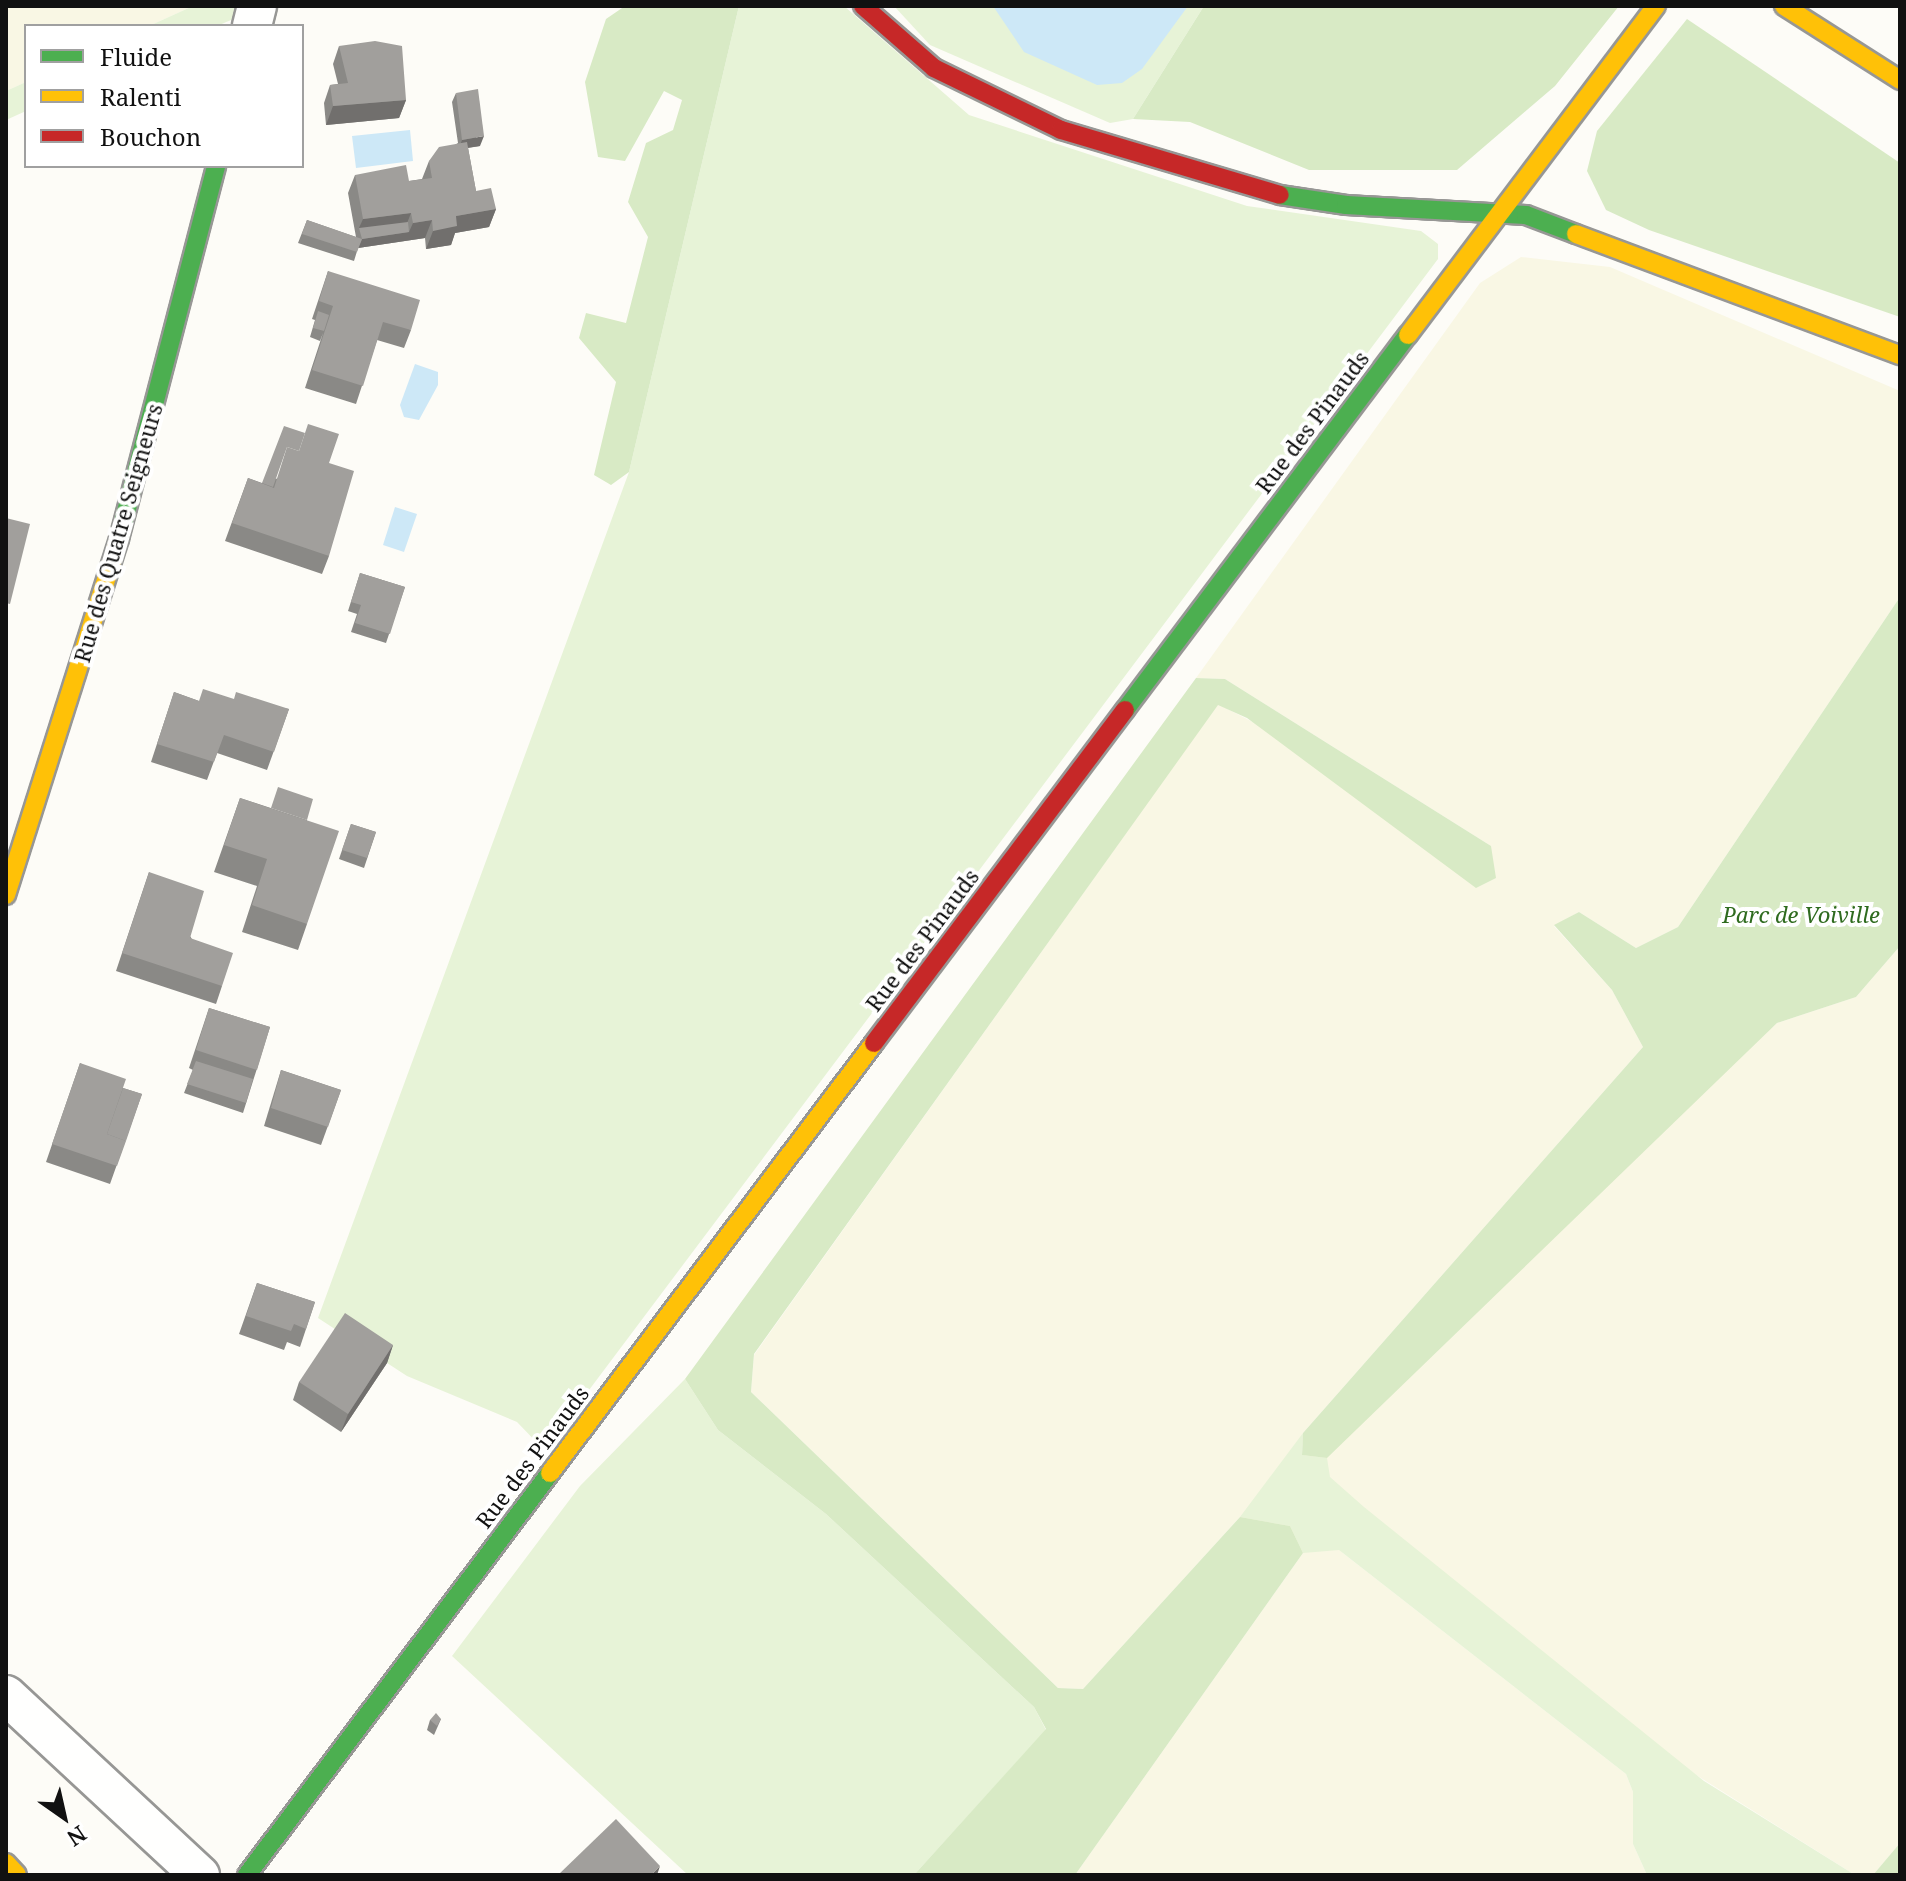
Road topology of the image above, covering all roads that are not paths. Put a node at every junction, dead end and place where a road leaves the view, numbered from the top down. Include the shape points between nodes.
1 (863, 6) edge
2 (1656, 6) edge
3 (1784, 6) edge
4 (1900, 80) edge
5 (215, 168) edge
6 (1499, 214) junction
7 (1900, 355) edge
8 (6, 895) edge
9 (6, 1695) edge
10 (6, 1863) edge
11 (17, 1875) edge
12 (200, 1875) edge
13 (247, 1875) edge

1 - 6 main road via 934,68 1061,130 1273,194 1346,205
2 - 6 main road, Rue des Pinauds
3 - 4 main road
5 - 8 main road, Rue des Quatre Seigneurs via 109,579
6 - 7 main road via 1526,215
6 - 13 main road, Rue des Pinauds
9 - 12 street
10 - 11 main road

